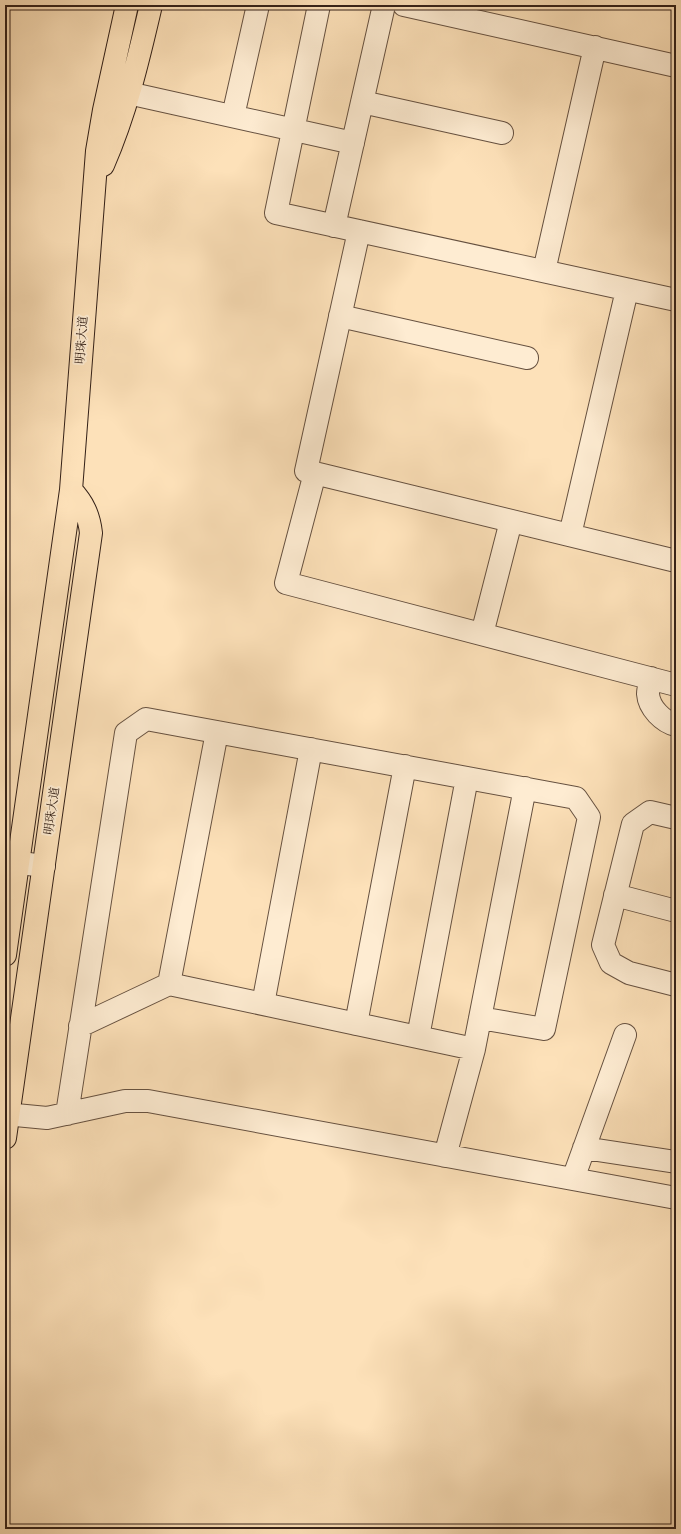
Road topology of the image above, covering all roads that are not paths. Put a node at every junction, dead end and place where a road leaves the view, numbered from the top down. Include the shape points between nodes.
1 (127, 5) edge
2 (151, 5) edge
3 (258, 5) edge
4 (319, 5) edge
5 (384, 5) edge
6 (404, 5) edge
7 (481, 13) edge
8 (594, 47) junction
9 (676, 66) edge
10 (119, 91) junction
11 (362, 102) junction
12 (233, 116) junction
13 (293, 130) junction
14 (502, 133) dead end
15 (353, 143) junction
16 (334, 226) junction
17 (359, 231) junction
18 (544, 271) junction
19 (627, 290) junction
20 (676, 300) edge
21 (340, 316) junction
22 (527, 358) dead end
23 (310, 472) junction
24 (71, 490) junction
25 (511, 520) junction
26 (570, 535) junction
27 (676, 561) edge
28 (482, 634) junction
29 (651, 678) junction
30 (676, 685) edge
31 (676, 725) edge
32 (217, 732) junction
33 (311, 749) junction
34 (405, 766) junction
35 (467, 778) junction
36 (525, 788) junction
37 (676, 818) edge
38 (12, 862) edge
39 (44, 866) junction
40 (615, 895) junction
41 (676, 911) edge
42 (5, 955) edge
43 (169, 984) junction
44 (676, 985) edge
45 (263, 1004) junction
46 (480, 1018) junction
47 (356, 1024) junction
48 (80, 1026) junction
49 (625, 1035) dead end
50 (418, 1037) junction
51 (474, 1049) junction
52 (7, 1114) edge
53 (67, 1114) junction
54 (5, 1138) edge
55 (584, 1148) junction
56 (445, 1156) junction
57 (676, 1162) edge
58 (573, 1179) junction
59 (676, 1198) edge

1 - 10 main road, 明珠大道
2 - 10 main road, 明珠大道 via 137,67
3 - 12 street
4 - 13 street
5 - 11 street
6 - 7 street
7 - 8 street
8 - 9 street
8 - 18 street
10 - 12 street
10 - 24 main road, 明珠大道 via 118,131 93,190
11 - 14 street
11 - 15 street
12 - 13 street
13 - 15 street
13 - 16 street via 276,213
15 - 16 street
16 - 17 street
17 - 18 street
17 - 21 street
18 - 19 street
19 - 20 street
19 - 26 street
21 - 22 street
21 - 23 street
23 - 25 street
23 - 28 street via 286,583
24 - 38 main road, 明珠大道
24 - 39 main road, 明珠大道 via 86,510 91,533
25 - 26 street
25 - 28 street
26 - 27 street
28 - 29 street
29 - 30 street
29 - 31 street via 648,694 655,712
32 - 33 street
32 - 43 street
32 - 48 street via 146,719 126,733
33 - 34 street
33 - 45 street
34 - 35 street
34 - 47 street
35 - 36 street
35 - 50 street
36 - 46 street
36 - 46 street via 576,798 589,817 544,1029
37 - 40 street via 650,812 633,824
38 - 39 street
38 - 42 main road, 明珠大道
39 - 52 main road, 明珠大道
40 - 41 street
40 - 44 street via 603,945 611,963 629,973
43 - 45 street
43 - 48 street
45 - 47 street
46 - 51 street
47 - 50 street
48 - 53 street
49 - 55 street
50 - 51 street
51 - 56 street
52 - 53 street via 47,1118
52 - 54 main road, 明珠大道
53 - 56 street via 125,1101 148,1101
55 - 57 street
55 - 58 street
56 - 58 street
58 - 59 street

